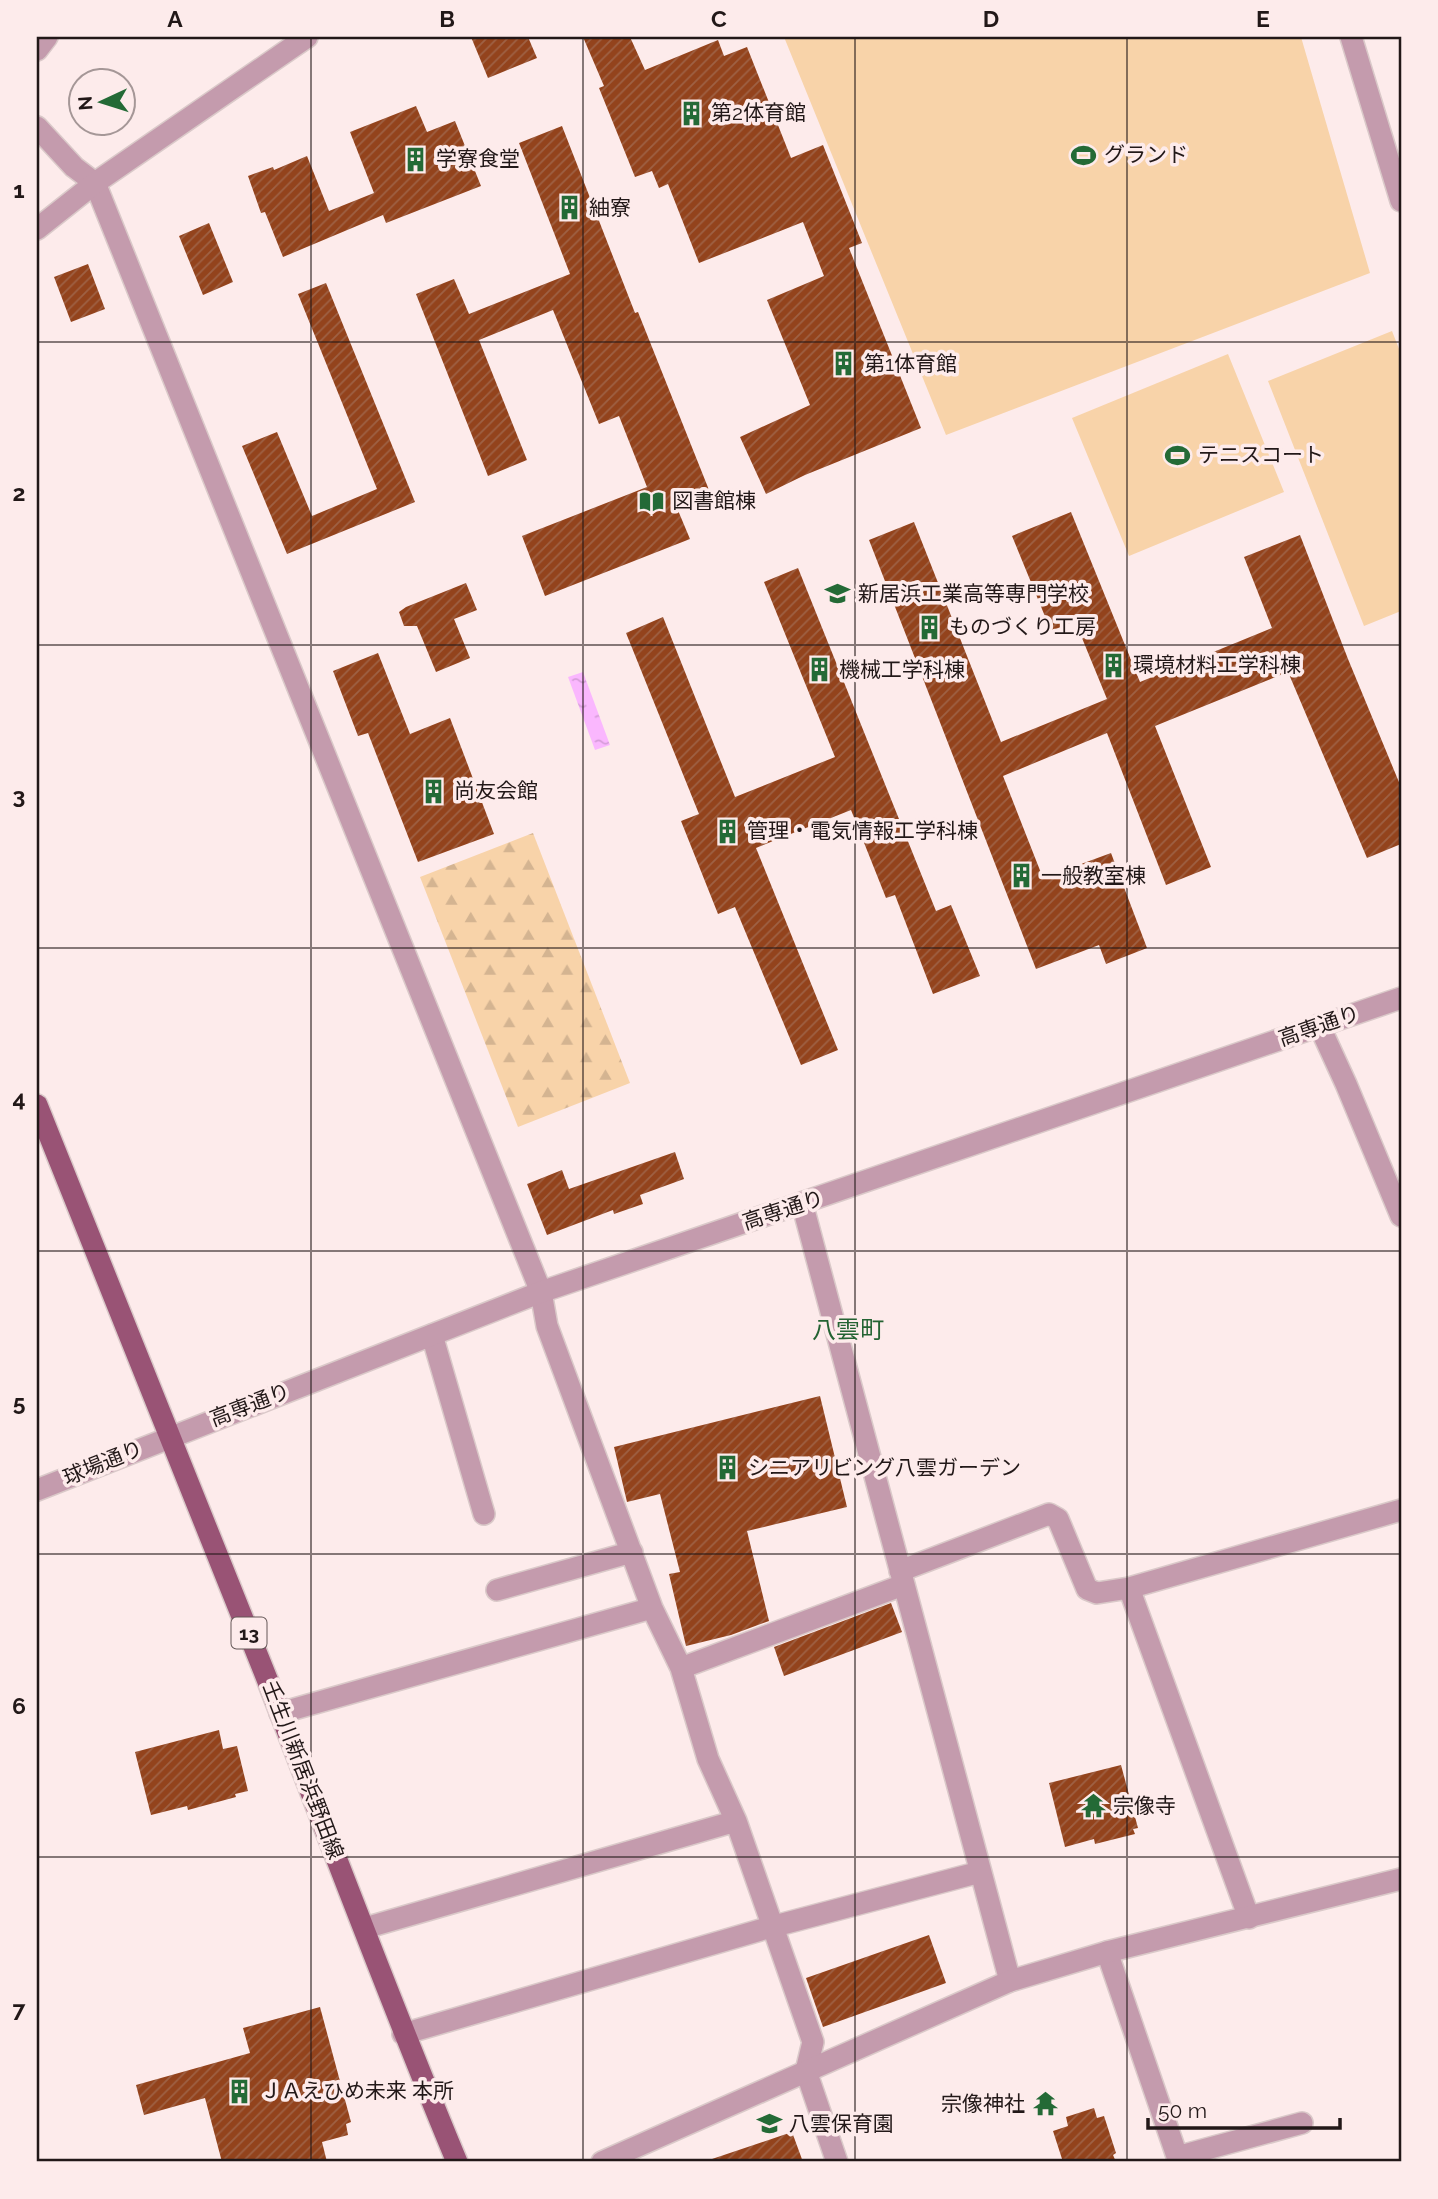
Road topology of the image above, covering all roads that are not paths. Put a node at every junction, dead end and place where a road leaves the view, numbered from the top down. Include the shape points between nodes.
1 (47, 37) edge
2 (307, 37) edge
3 (1350, 37) edge
4 (37, 50) edge
5 (37, 127) edge
6 (95, 183) junction
7 (1401, 201) edge
8 (37, 229) edge
9 (1401, 998) edge
10 (1318, 1025) junction
11 (37, 1105) edge
12 (802, 1203) junction
13 (1401, 1216) edge
14 (541, 1292) junction
15 (432, 1335) junction
16 (169, 1436) junction
17 (37, 1490) edge
18 (1401, 1510) edge
19 (484, 1514) dead end
20 (632, 1552) junction
21 (901, 1578) junction
22 (1129, 1588) junction
23 (498, 1590) dead end
24 (652, 1608) junction
25 (681, 1668) junction
26 (280, 1713) junction
27 (736, 1821) junction
28 (980, 1872) junction
29 (1401, 1879) edge
30 (1249, 1918) junction
31 (771, 1927) junction
32 (365, 1928) junction
33 (1107, 1952) junction
34 (1010, 1982) junction
35 (403, 2034) junction
36 (806, 2071) junction
37 (1302, 2123) dead end
38 (1178, 2160) edge
39 (457, 2162) edge
40 (602, 2162) edge
41 (837, 2162) edge

1 - 4 street
2 - 6 street
3 - 7 street
5 - 6 street
6 - 8 street
6 - 14 street
9 - 10 street, 高専通り
10 - 12 street, 高専通り
10 - 13 street
11 - 16 main road, 壬生川新居浜野田線 / 13
12 - 14 street, 高専通り
12 - 21 street
14 - 15 street, 高専通り
14 - 20 street via 547,1326
15 - 16 street, 高専通り
15 - 19 street
16 - 17 street, 球場通り
16 - 26 main road, 壬生川新居浜野田線 / 13
18 - 22 street
20 - 23 street
20 - 24 street
21 - 22 street via 1049,1514 1058,1519 1087,1588 1097,1593
21 - 25 street
21 - 28 street
22 - 30 street
24 - 25 street
24 - 26 street
25 - 27 street via 708,1759
26 - 32 main road, 壬生川新居浜野田線 / 13
27 - 31 street
27 - 32 street
28 - 31 street
28 - 34 street
29 - 30 street
30 - 33 street
31 - 35 street
31 - 36 street via 813,2042
32 - 35 main road, 壬生川新居浜野田線 / 13
33 - 34 street
33 - 38 street
34 - 36 street
35 - 39 main road, 壬生川新居浜野田線 / 13
36 - 40 street
36 - 41 street
37 - 38 street

